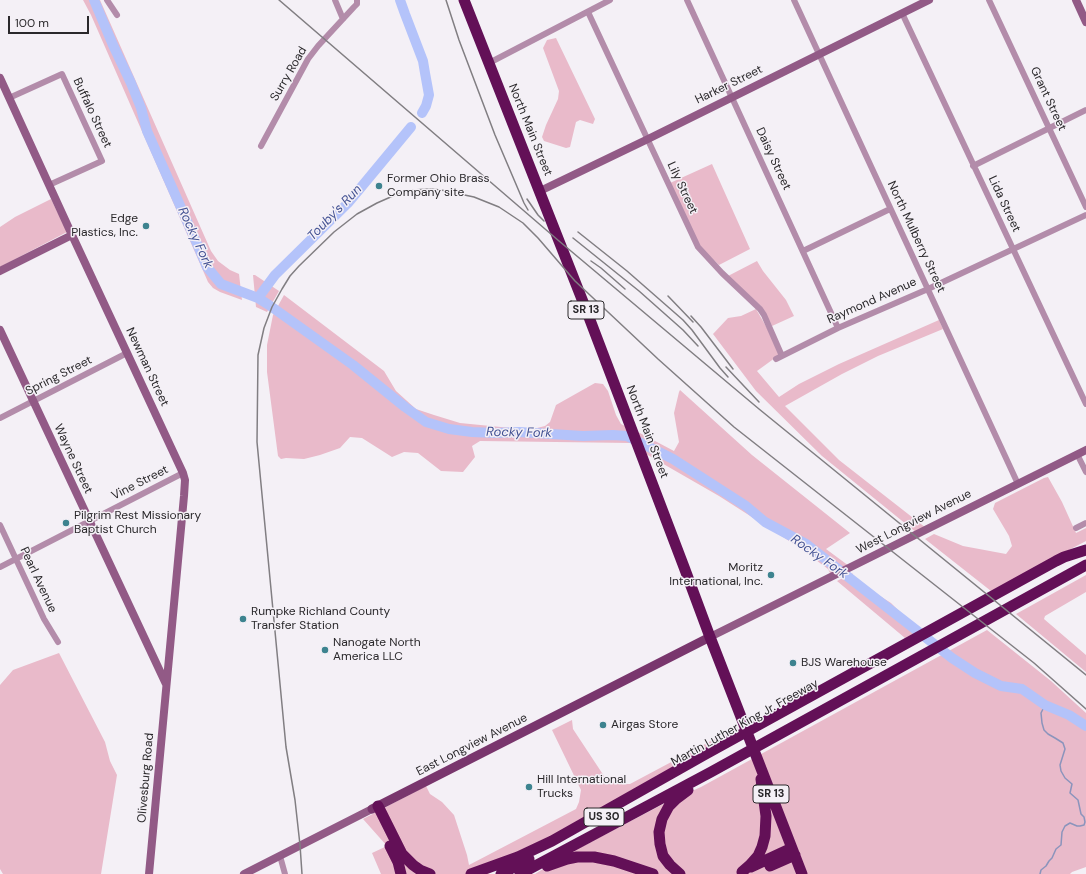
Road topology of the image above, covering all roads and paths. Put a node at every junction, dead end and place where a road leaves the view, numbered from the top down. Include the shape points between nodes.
1 (107, 0) edge
2 (335, 0) edge
3 (357, 0) edge
4 (464, 0) edge
5 (610, 0) edge
6 (687, 0) edge
7 (794, 0) edge
8 (929, 0) edge
9 (989, 0) edge
10 (1076, 0) edge
11 (588, 12) junction
12 (902, 13) junction
13 (117, 15) dead end
14 (343, 19) junction
15 (1086, 22) edge
16 (819, 54) junction
17 (489, 63) junction
18 (0, 78) edge
19 (732, 97) junction
20 (9, 98) junction
21 (1086, 110) edge
22 (1049, 128) junction
23 (648, 139) junction
24 (261, 146) dead end
25 (974, 166) junction
26 (49, 185) junction
27 (540, 191) junction
28 (1086, 207) edge
29 (890, 209) junction
30 (1086, 215) edge
31 (72, 234) junction
32 (1013, 249) junction
33 (803, 251) junction
34 (0, 271) edge
35 (928, 289) junction
36 (838, 328) junction
37 (0, 330) edge
38 (128, 353) junction
39 (779, 358) joint
40 (33, 401) junction
41 (1086, 404) edge
42 (0, 418) edge
43 (1086, 450) edge
44 (1077, 454) junction
45 (1086, 472) edge
46 (183, 473) junction
47 (1018, 484) junction
48 (89, 521) junction
49 (1086, 523) edge
50 (0, 525) edge
51 (1076, 528) dead end
52 (1086, 550) edge
53 (16, 559) junction
54 (0, 567) edge
55 (1086, 567) edge
56 (710, 637) junction
57 (58, 642) dead end
58 (166, 685) junction
59 (705, 757) junction
60 (759, 762) junction
61 (711, 774) junction
62 (375, 808) junction
63 (794, 851) junction
64 (280, 856) junction
65 (740, 873) edge
66 (149, 874) edge
67 (244, 874) edge
68 (285, 874) edge
69 (401, 874) edge
70 (430, 874) edge
71 (471, 874) edge
72 (502, 874) edge
73 (520, 874) edge
74 (530, 874) edge
75 (653, 874) edge
76 (680, 874) edge
77 (754, 874) edge
78 (802, 874) edge

1 - 13 street
2 - 14 street
3 - 14 street, Surry Road
4 - 17 highway, North Main Street / SR 13
5 - 11 street
6 - 19 street, Daisy Street
7 - 16 street, North Mulberry Street
8 - 12 street, Harker Street
9 - 22 street, Grant Street
10 - 15 street
11 - 17 street
11 - 23 street, Lily Street
12 - 16 street, Harker Street
12 - 25 street, Lida Street
14 - 24 street, Surry Road via 308,59
16 - 19 street, Harker Street
16 - 29 street, North Mulberry Street
17 - 27 highway, North Main Street / SR 13
18 - 20 street, Newman Street
19 - 23 street, Harker Street
19 - 33 street, Daisy Street
20 - 26 street, Newman Street
20 - 26 street, Buffalo Street via 62,74 102,161
21 - 22 street
22 - 25 street
22 - 28 street, Grant Street
23 - 27 street, Harker Street
23 - 39 street, Lily Street via 698,247 760,309
25 - 32 street, Lida Street
26 - 31 street, Newman Street
27 - 56 highway, North Main Street / SR 13
29 - 33 street
29 - 35 street, North Mulberry Street
30 - 32 street, Raymond Avenue
31 - 34 street
31 - 38 street, Newman Street
32 - 35 street, Raymond Avenue
32 - 41 street, Lida Street
33 - 36 street, Daisy Street
35 - 36 street, Raymond Avenue
35 - 47 street, North Mulberry Street
36 - 39 street, Raymond Avenue
37 - 40 street, Wayne Street
38 - 40 street, Spring Street
38 - 46 street, Newman Street
40 - 42 street, Spring Street
40 - 48 street, Wayne Street
43 - 44 street, West Longview Avenue
44 - 45 street
44 - 47 street, West Longview Avenue
46 - 48 street, Vine Street
46 - 58 street, Newman Street via 184,496
47 - 56 street, West Longview Avenue
48 - 53 street, Vine Street
48 - 58 street, Wayne Street
49 - 51 street
50 - 53 street, Pearl Avenue
52 - 59 highway, Martin Luther King Jr. Freeway / US 30 via 1058,562
53 - 54 street, Vine Street
53 - 57 street, Pearl Avenue via 44,619
55 - 61 highway, US 30
56 - 60 highway, North Main Street / SR 13
56 - 62 main road, East Longview Avenue
58 - 66 street, Olivesburg Road
59 - 71 highway via 552,841
59 - 72 highway, Martin Luther King Jr. Freeway / US 30
60 - 63 highway, North Main Street / SR 13
60 - 65 highway via 766,836 758,856
61 - 73 highway, US 30
61 - 76 highway via 676,799 662,819 659,832 661,850 667,861
62 - 64 street, East Longview Avenue
62 - 69 highway
62 - 70 highway via 402,854 420,870
63 - 65 highway
63 - 77 highway
63 - 78 highway, North Main Street / SR 13
64 - 67 street, East Longview Avenue
64 - 68 street
74 - 75 highway via 559,861 577,857 607,859

